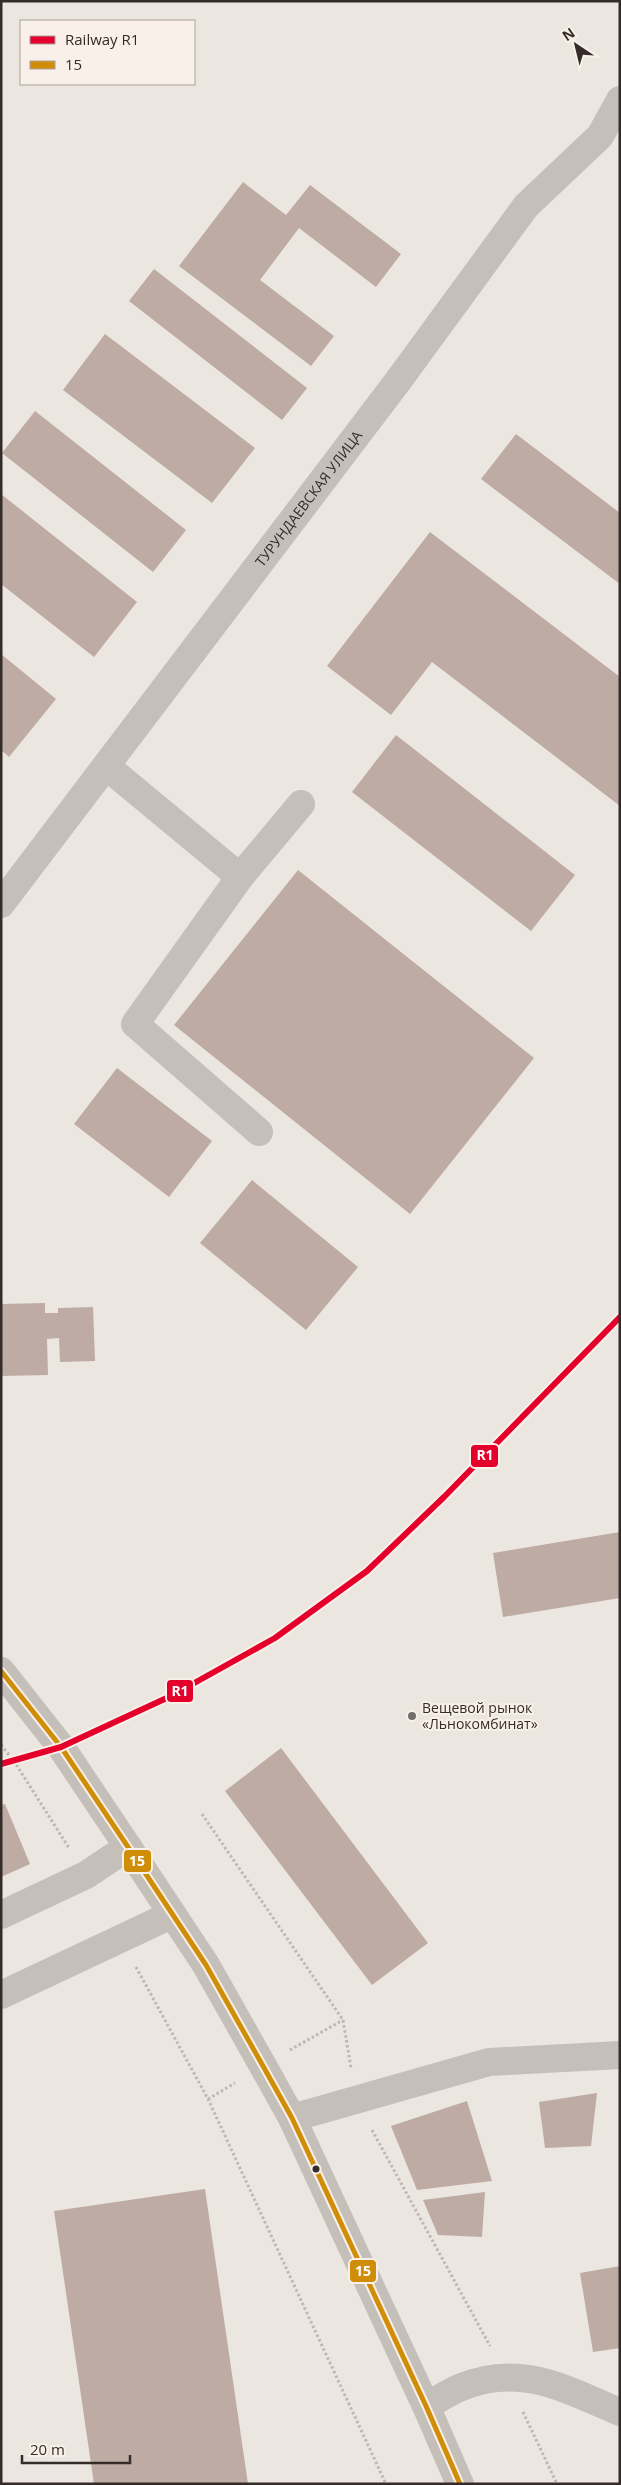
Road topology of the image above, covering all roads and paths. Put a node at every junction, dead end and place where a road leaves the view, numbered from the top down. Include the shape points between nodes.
1 (620, 100) edge
2 (613, 127) edge
3 (106, 766) junction
4 (301, 804) dead end
5 (240, 877) junction
6 (1, 904) edge
7 (259, 1132) dead end
8 (1, 1671) edge
9 (1, 1745) edge
10 (202, 1814) dead end
11 (128, 1847) junction
12 (86, 1876) junction
13 (1, 1915) edge
14 (171, 1915) junction
15 (121, 1940) junction
16 (1, 1995) edge
17 (620, 2055) edge
18 (356, 2099) junction
19 (292, 2118) junction
20 (506, 2377) junction
21 (426, 2406) junction
22 (620, 2412) edge
23 (386, 2484) edge
24 (460, 2484) edge
25 (557, 2484) edge

1 - 2 street, ТУРУНДАЕВСКАЯ УЛИЦА
2 - 3 street, ТУРУНДАЕВСКАЯ УЛИЦА via 526,206 398,381
3 - 5 street
3 - 6 street, ТУРУНДАЕВСКАЯ УЛИЦА
4 - 5 street
5 - 7 street via 135,1024
8 - 11 street via 61,1747
9 - 12 path
10 - 18 path via 343,2020
11 - 12 street
11 - 14 street
12 - 13 street
14 - 15 street
14 - 19 street via 206,1965
15 - 16 street
15 - 23 path via 208,2099
17 - 18 street via 489,2062
18 - 19 street
18 - 20 path
19 - 21 street
20 - 21 street via 481,2380
20 - 22 street via 544,2381
20 - 25 path
21 - 24 street

